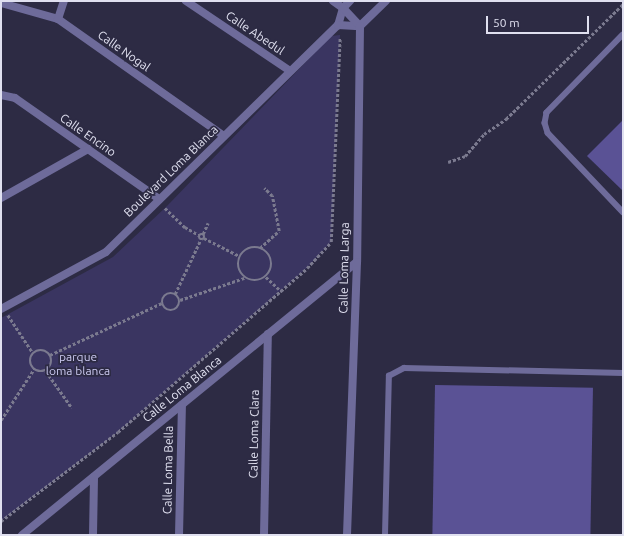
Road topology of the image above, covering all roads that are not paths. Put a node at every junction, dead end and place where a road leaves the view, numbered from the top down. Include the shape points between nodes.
1 (64, 1) edge
2 (186, 1) edge
3 (333, 1) edge
4 (350, 1) edge
5 (386, 1) edge
6 (1, 3) edge
7 (343, 8) junction
8 (58, 19) junction
9 (338, 25) junction
10 (360, 26) junction
11 (623, 35) edge
12 (290, 71) junction
13 (1, 95) edge
14 (224, 136) junction
15 (88, 149) junction
16 (1, 198) edge
17 (159, 199) junction
18 (623, 212) edge
19 (357, 262) junction
20 (1, 309) edge
21 (268, 334) junction
22 (623, 373) edge
23 (182, 405) junction
24 (94, 477) junction
25 (22, 535) edge
26 (92, 535) edge
27 (179, 535) edge
28 (264, 535) edge
29 (348, 535) edge
30 (385, 535) edge

1 - 8 street
2 - 12 street, Calle Abedul
3 - 7 street
4 - 7 street, Boulevard Loma Blanca
5 - 10 street
6 - 8 street, Calle Nogal
7 - 9 street, Boulevard Loma Blanca
7 - 10 street
8 - 14 street, Calle Nogal
9 - 10 street
9 - 12 street, Boulevard Loma Blanca
10 - 19 street, Calle Loma Larga
11 - 18 lane via 547,112 545,123 548,133
12 - 14 street, Boulevard Loma Blanca
13 - 15 street, Calle Encino via 15,98
14 - 17 street, Boulevard Loma Blanca
15 - 16 street
15 - 17 street, Calle Encino
17 - 20 street, Boulevard Loma Blanca via 106,252
19 - 21 street, Calle Loma Blanca
19 - 29 street, Calle Loma Larga
21 - 23 street, Calle Loma Blanca
21 - 28 street, Calle Loma Clara
22 - 30 lane via 404,368 389,376
23 - 24 street, Calle Loma Blanca
23 - 27 street, Calle Loma Bella
24 - 25 street, Calle Loma Blanca
24 - 26 street

